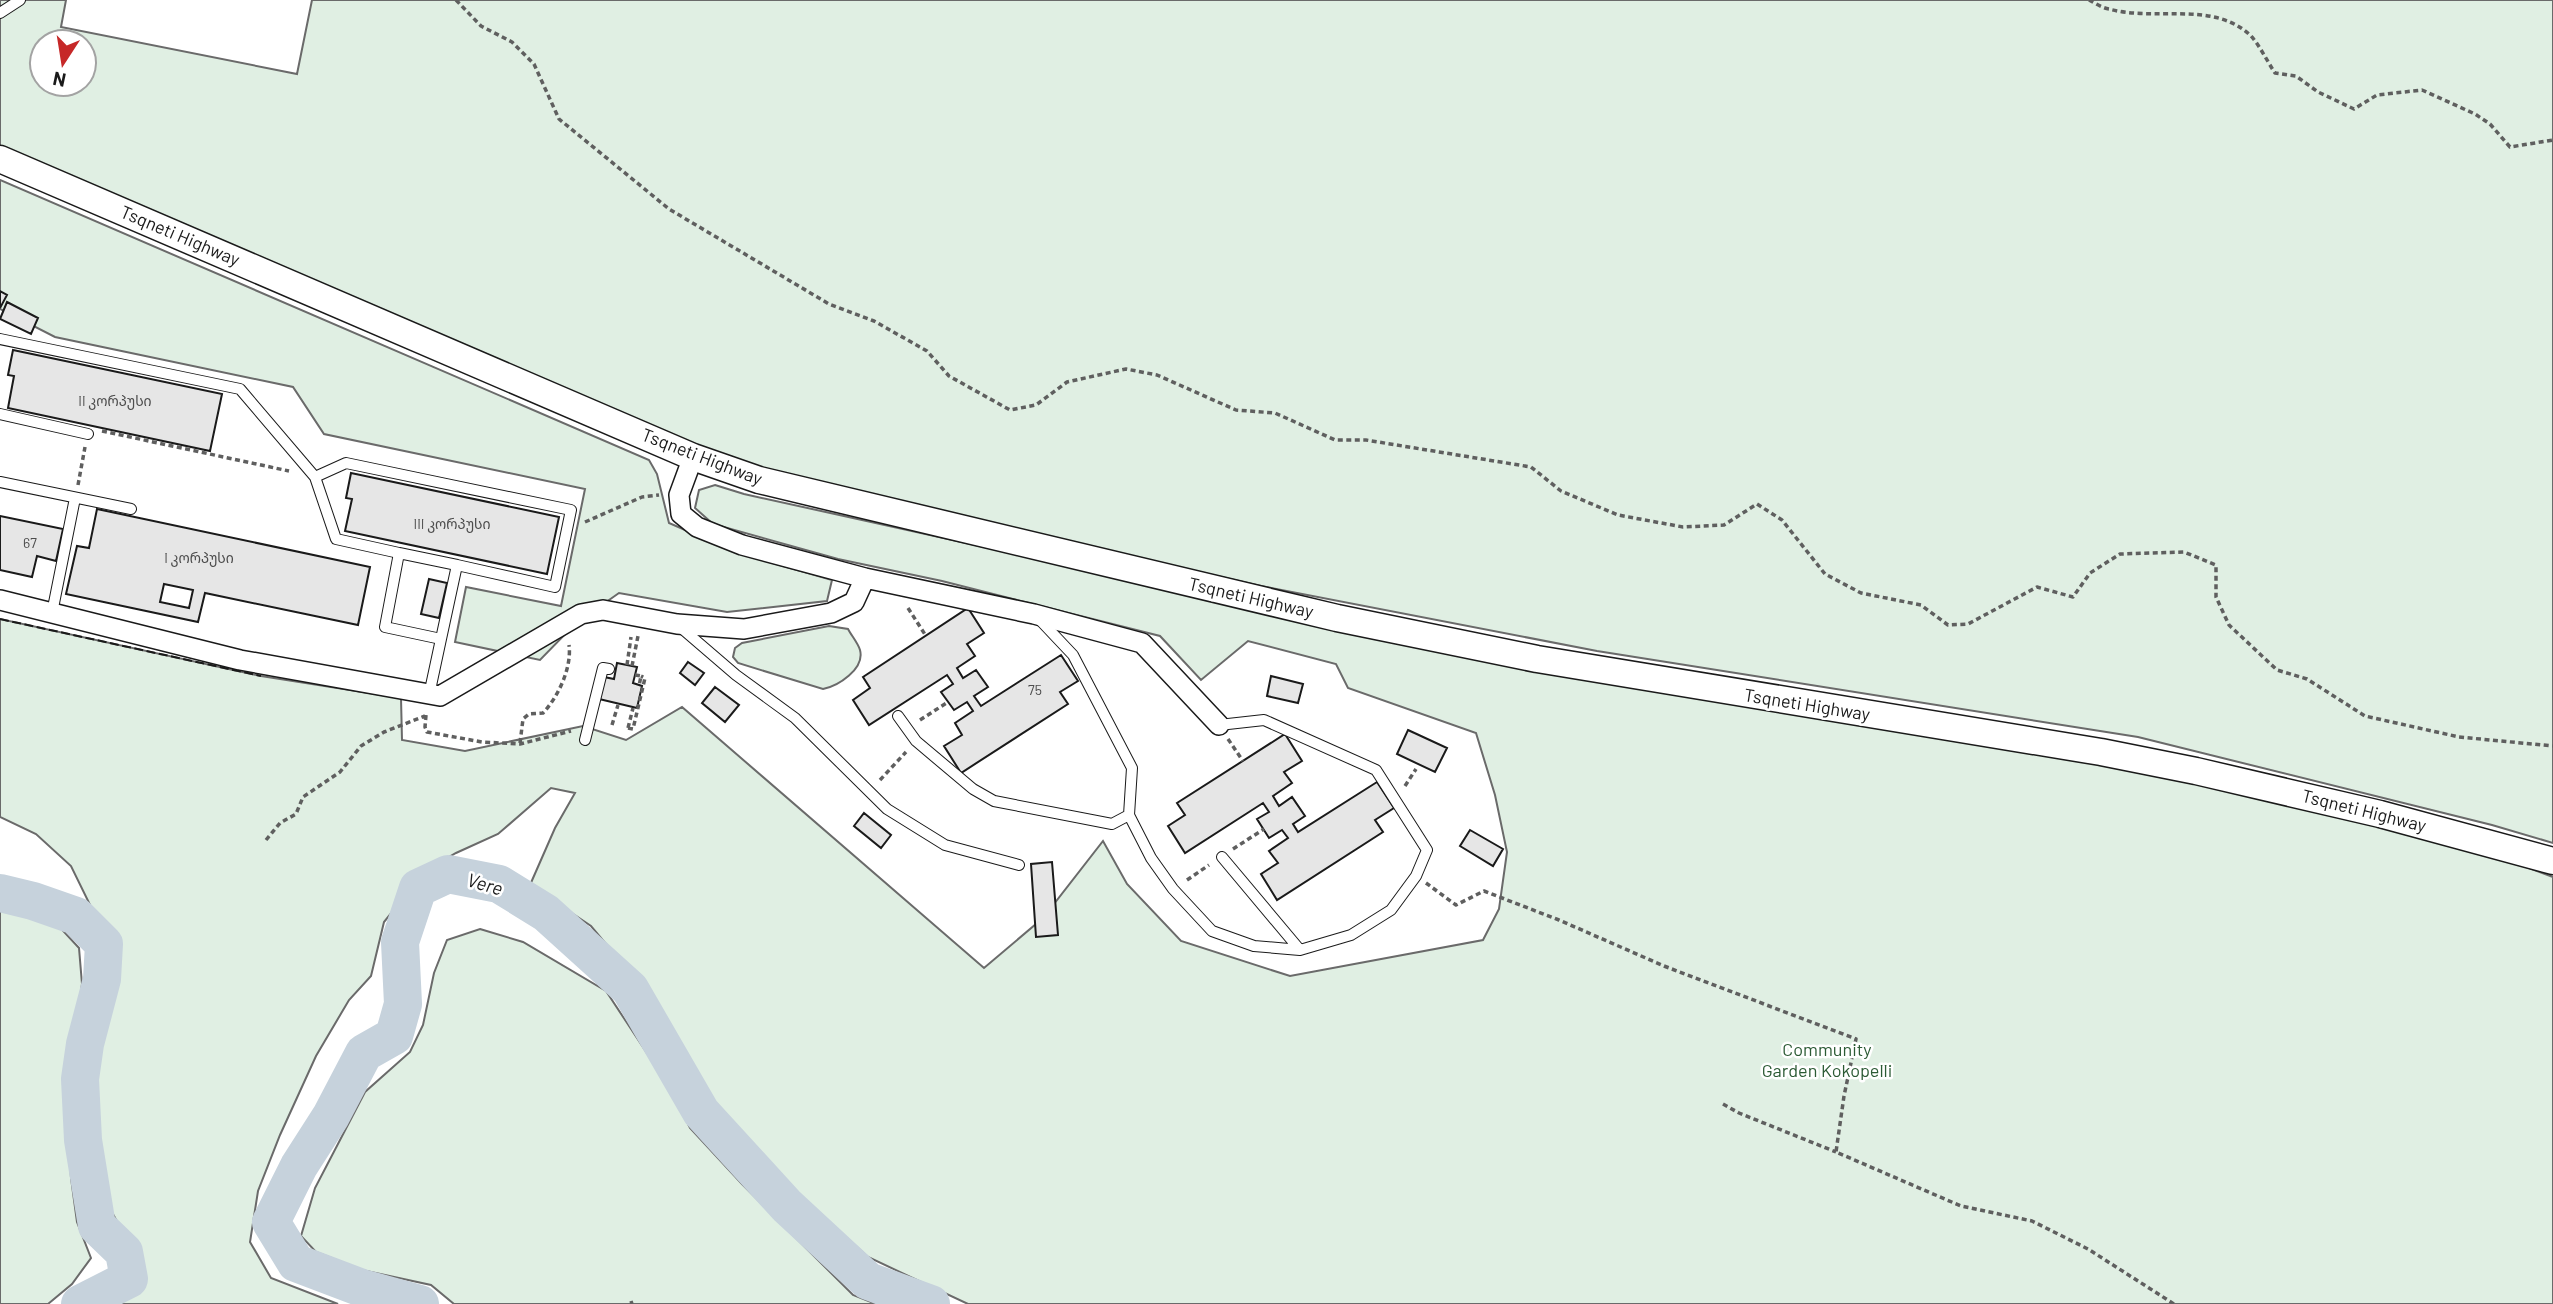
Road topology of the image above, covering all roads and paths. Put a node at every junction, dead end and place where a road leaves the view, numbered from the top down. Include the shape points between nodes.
1 (20, 0) edge
2 (456, 0) edge
3 (2089, 0) edge
4 (0, 13) edge
5 (2553, 140) edge
6 (0, 159) edge
7 (0, 339) edge
8 (0, 414) edge
9 (114, 433) dead end
10 (88, 434) joint
11 (693, 457) junction
12 (315, 477) junction
13 (0, 482) edge
14 (660, 495) dead end
15 (75, 498) junction
16 (131, 509) dead end
17 (592, 520) dead end
18 (399, 553) junction
19 (457, 565) junction
20 (865, 578) junction
21 (0, 600) edge
22 (52, 613) junction
23 (1034, 614) junction
24 (565, 622) junction
25 (677, 624) junction
26 (625, 633) dead end
27 (631, 637) dead end
28 (440, 639) junction
29 (609, 669) dead end
30 (635, 675) dead end
31 (641, 676) junction
32 (639, 686) dead end
33 (429, 695) junction
34 (948, 702) dead end
35 (618, 705) dead end
36 (633, 708) dead end
37 (425, 716) junction
38 (898, 716) dead end
39 (922, 719) dead end
40 (612, 725) dead end
41 (1219, 725) joint
42 (585, 733) joint
43 (916, 741) junction
44 (520, 744) junction
45 (2553, 746) edge
46 (1416, 769) dead end
47 (1402, 790) dead end
48 (869, 792) junction
49 (1129, 815) junction
50 (1264, 829) dead end
51 (266, 841) dead end
52 (1238, 846) dead end
53 (1222, 857) joint
54 (2553, 861) edge
55 (1019, 866) dead end
56 (1416, 876) junction
57 (1173, 889) junction
58 (1300, 950) junction
59 (1723, 1104) dead end
60 (1836, 1153) junction
61 (2174, 1304) edge

1 - 4 lane
2 - 45 path via 481,26 512,42 534,64 559,119 669,209 829,304 874,321 927,351 949,376 1010,410 1036,405 1067,382 1126,369 1157,375 1236,410 1275,413 1335,440 1366,440 1531,467 1561,491 1618,515 1683,527 1724,525 1757,504 1782,520 1825,574 1861,593 1921,606 1948,625 1968,624 2037,587 2073,597 2090,573 2120,554 2184,552 2216,565 2216,597 2230,625 2277,670 2307,679 2365,716 2459,737
3 - 5 path via 2109,9 2208,13 2227,20 2250,35 2275,73 2296,76 2354,109 2377,95 2422,90 2475,114 2510,147
6 - 11 main road, Tsqneti Highway
7 - 12 lane via 240,389
8 - 10 lane
9 - 12 path
10 - 15 path
11 - 20 street via 679,495 681,514 697,527 742,545
11 - 54 main road, Tsqneti Highway via 771,483 1337,618 1537,659 2196,771
12 - 18 lane via 336,539
12 - 19 lane via 346,463 571,510 555,587
13 - 15 lane
14 - 17 path
15 - 16 lane
15 - 22 lane
18 - 19 lane
18 - 28 lane via 385,627
19 - 28 lane
20 - 23 street
20 - 25 street via 854,602 831,613 744,629
21 - 22 street
22 - 33 street via 240,660
23 - 41 street via 1142,643
23 - 49 lane via 1073,655 1132,768
24 - 25 street via 603,610
24 - 33 street via 447,693
24 - 44 path via 570,652 566,671 554,701 543,713 523,719
25 - 48 lane via 795,718
26 - 27 path via 639,636 630,666
28 - 33 lane
29 - 42 lane via 603,668
30 - 31 path
31 - 32 path
31 - 36 path via 645,678 633,729 628,728
33 - 37 path
34 - 39 path
35 - 40 path
37 - 44 path via 428,732
37 - 51 path via 361,746 340,772 303,797 296,814 280,823
38 - 43 lane
41 - 56 lane via 1264,720 1376,770 1427,850
42 - 44 path
43 - 48 path
43 - 49 lane via 994,801 1112,824
46 - 47 path
48 - 55 lane via 887,809 945,845
49 - 57 lane
50 - 52 path
53 - 57 path
53 - 58 lane
56 - 58 lane via 1391,910 1351,935
56 - 60 path via 1457,905 1484,891 1856,1040
57 - 58 lane via 1212,931 1254,946
59 - 60 path
60 - 61 path via 1961,1206 2032,1221 2088,1249

